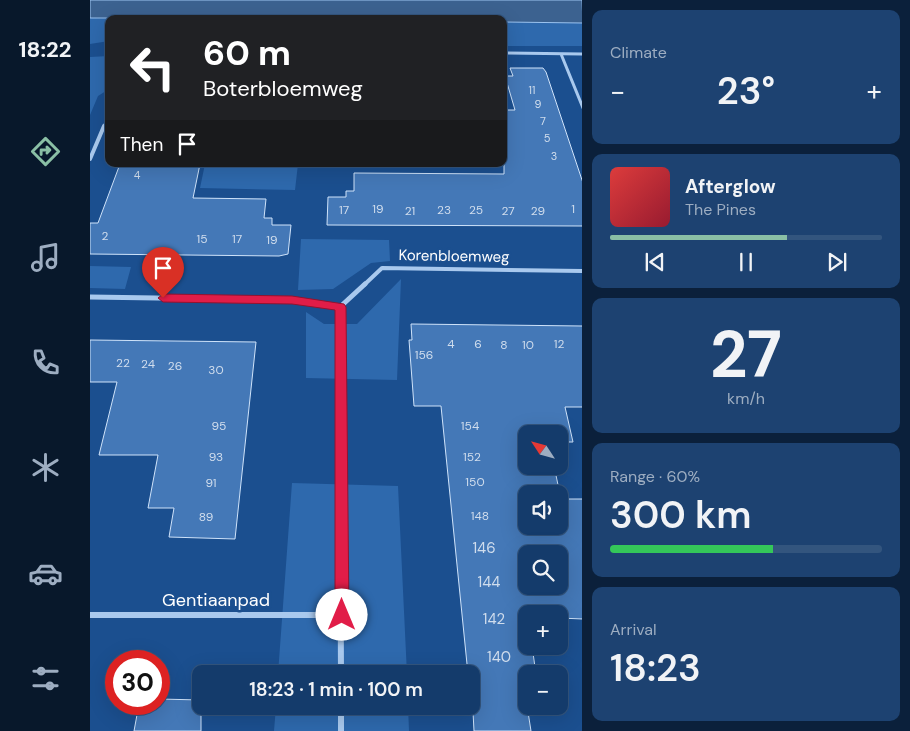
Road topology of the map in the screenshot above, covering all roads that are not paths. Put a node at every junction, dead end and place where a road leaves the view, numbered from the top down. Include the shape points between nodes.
1 (507, 53) edge
2 (561, 54) junction
3 (582, 54) edge
4 (582, 108) edge
5 (105, 123) edge
6 (90, 159) edge
7 (582, 270) edge
8 (90, 297) edge
9 (340, 307) junction
10 (90, 615) edge
11 (342, 615) junction
12 (341, 665) edge
13 (341, 715) edge
14 (341, 731) edge

1 - 2 street
2 - 3 street
2 - 4 street
5 - 6 street
7 - 9 street, Korenbloemweg via 382,268
8 - 9 street via 292,300
9 - 11 street
10 - 11 street, Gentiaanpad
11 - 12 street
13 - 14 street

